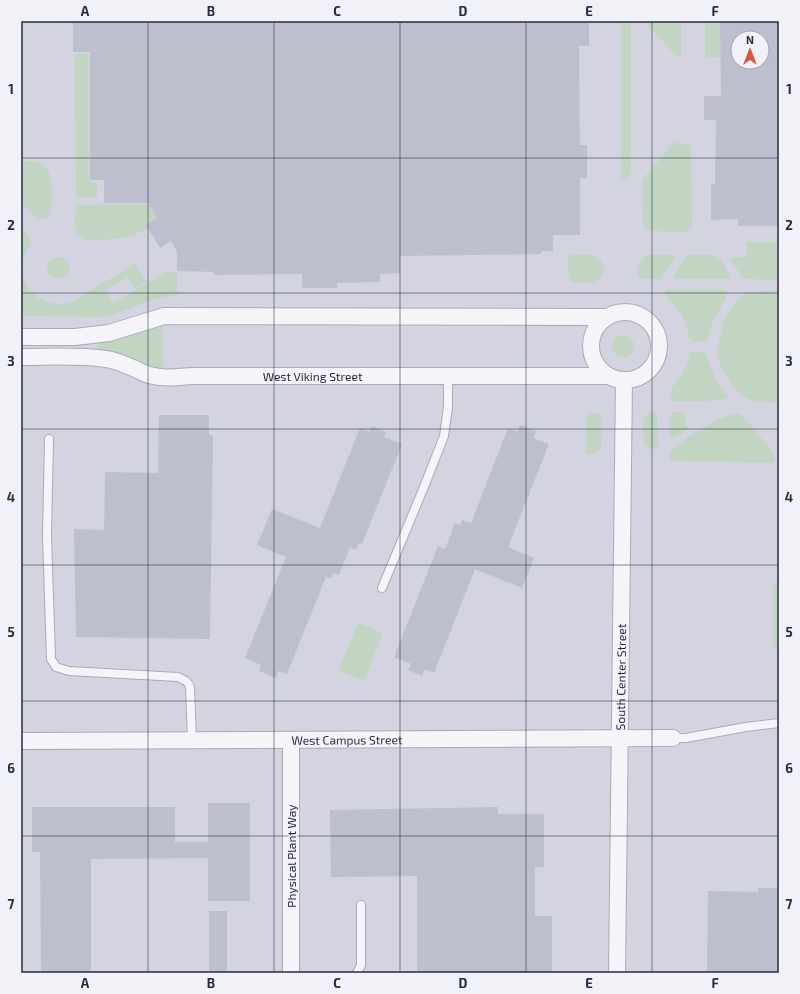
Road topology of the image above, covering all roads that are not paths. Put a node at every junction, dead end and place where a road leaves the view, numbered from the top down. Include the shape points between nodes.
1 (606, 317) junction
2 (21, 337) edge
3 (21, 357) edge
4 (448, 376) junction
5 (608, 376) junction
6 (624, 380) junction
7 (49, 440) dead end
8 (382, 588) dead end
9 (779, 723) edge
10 (620, 738) junction
11 (673, 738) joint
12 (291, 740) junction
13 (192, 741) junction
14 (21, 742) edge
15 (361, 905) dead end
16 (291, 973) edge
17 (357, 973) edge
18 (617, 973) edge

1 - 2 street via 164,316 109,333 75,337
1 - 5 street via 595,329 591,351 600,371
1 - 6 street via 622,312 634,312 644,317 657,334 658,356 653,366 635,379
3 - 4 street, West Viking Street via 107,359 165,378
4 - 5 street, West Viking Street
4 - 8 lane via 448,407 444,436
5 - 6 street
6 - 10 street, South Center Street
7 - 13 lane via 47,535 51,659 56,667 69,671 178,678 189,682
9 - 11 lane
10 - 11 street, West Campus Street
10 - 12 street, West Campus Street
10 - 18 street, South Center Street
12 - 13 street, West Campus Street
12 - 16 street, Physical Plant Way
13 - 14 street, West Campus Street
15 - 17 lane via 361,965

